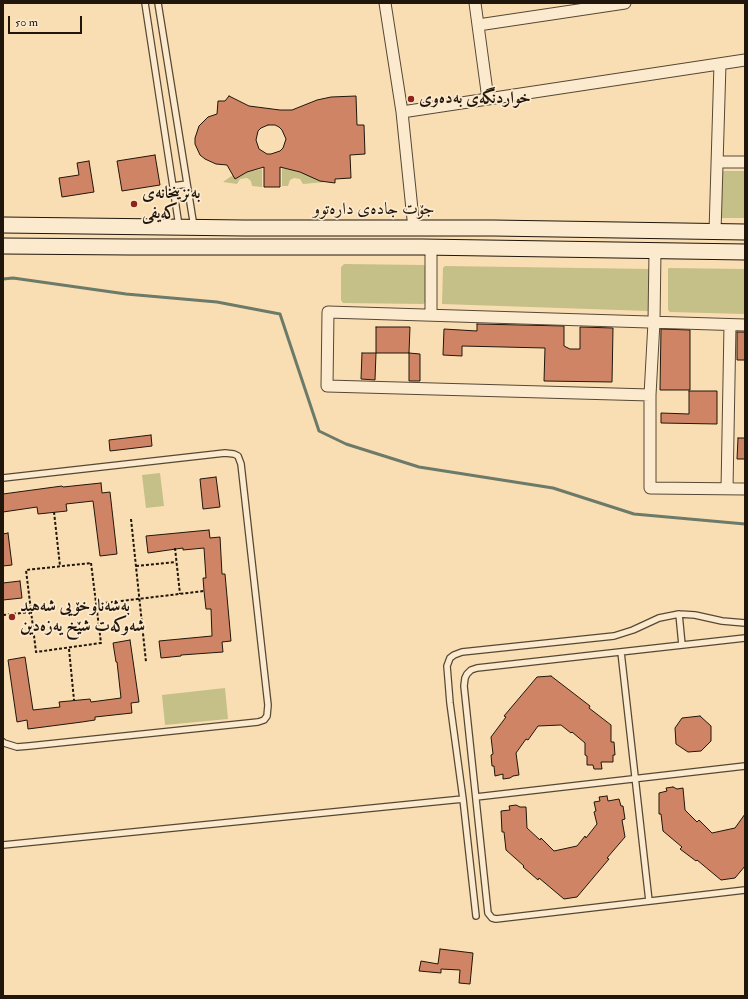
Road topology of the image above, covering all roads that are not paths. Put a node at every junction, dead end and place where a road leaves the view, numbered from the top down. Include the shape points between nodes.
1 (145, 3) edge
2 (158, 3) edge
3 (385, 3) edge
4 (475, 3) edge
5 (625, 3) edge
6 (478, 25) junction
7 (745, 60) edge
8 (720, 64) junction
9 (488, 99) junction
10 (402, 112) junction
11 (717, 162) junction
12 (745, 162) edge
13 (187, 184) junction
14 (173, 186) junction
15 (3, 226) edge
16 (187, 227) junction
17 (414, 229) junction
18 (562, 230) junction
19 (715, 232) junction
20 (745, 232) edge
21 (3, 246) edge
22 (431, 247) junction
23 (562, 249) junction
24 (655, 251) junction
25 (745, 252) edge
26 (431, 315) junction
27 (654, 322) junction
28 (730, 325) junction
29 (745, 325) edge
30 (650, 395) junction
31 (3, 478) edge
32 (727, 489) junction
33 (745, 489) edge
34 (679, 614) junction
35 (745, 623) edge
36 (745, 638) edge
37 (682, 645) junction
38 (621, 652) junction
39 (3, 742) edge
40 (745, 766) edge
41 (635, 778) junction
42 (476, 797) junction
43 (463, 799) junction
44 (3, 845) edge
45 (745, 890) edge
46 (650, 901) junction
47 (476, 916) dead end

1 - 14 lane
2 - 13 lane
3 - 10 street
4 - 6 street
5 - 6 street
6 - 9 street
7 - 8 street
8 - 9 street
8 - 11 street
9 - 10 street
10 - 17 street
11 - 12 street
11 - 19 street
13 - 14 lane
13 - 16 lane
14 - 16 lane
15 - 16 main road, جۆت جادەی دارەتوو
16 - 17 main road, جۆت جادەی دارەتوو
17 - 18 main road, جۆت جادەی دارەتوو
18 - 19 main road, جۆت جادەی دارەتوو
18 - 23 main road
19 - 20 main road, جۆت جادەی دارەتوو
21 - 22 main road
22 - 23 main road
22 - 26 street
23 - 24 main road
24 - 25 main road
24 - 27 street
26 - 27 street
26 - 30 street via 328,312 327,386
27 - 28 street
27 - 30 street
28 - 29 street
28 - 32 street
30 - 32 street via 650,488
31 - 39 lane via 226,453 238,456 241,464 268,712 264,720 258,722 17,747
32 - 33 street
34 - 35 lane
34 - 37 lane
34 - 43 lane via 659,618 614,636 462,652 454,655 448,662 447,671
36 - 37 lane
37 - 38 lane
38 - 41 lane
38 - 42 lane via 471,670 465,678 464,686
40 - 41 lane
41 - 42 lane
41 - 46 lane
42 - 46 lane via 488,913 492,918
43 - 44 lane
43 - 47 lane
45 - 46 lane

